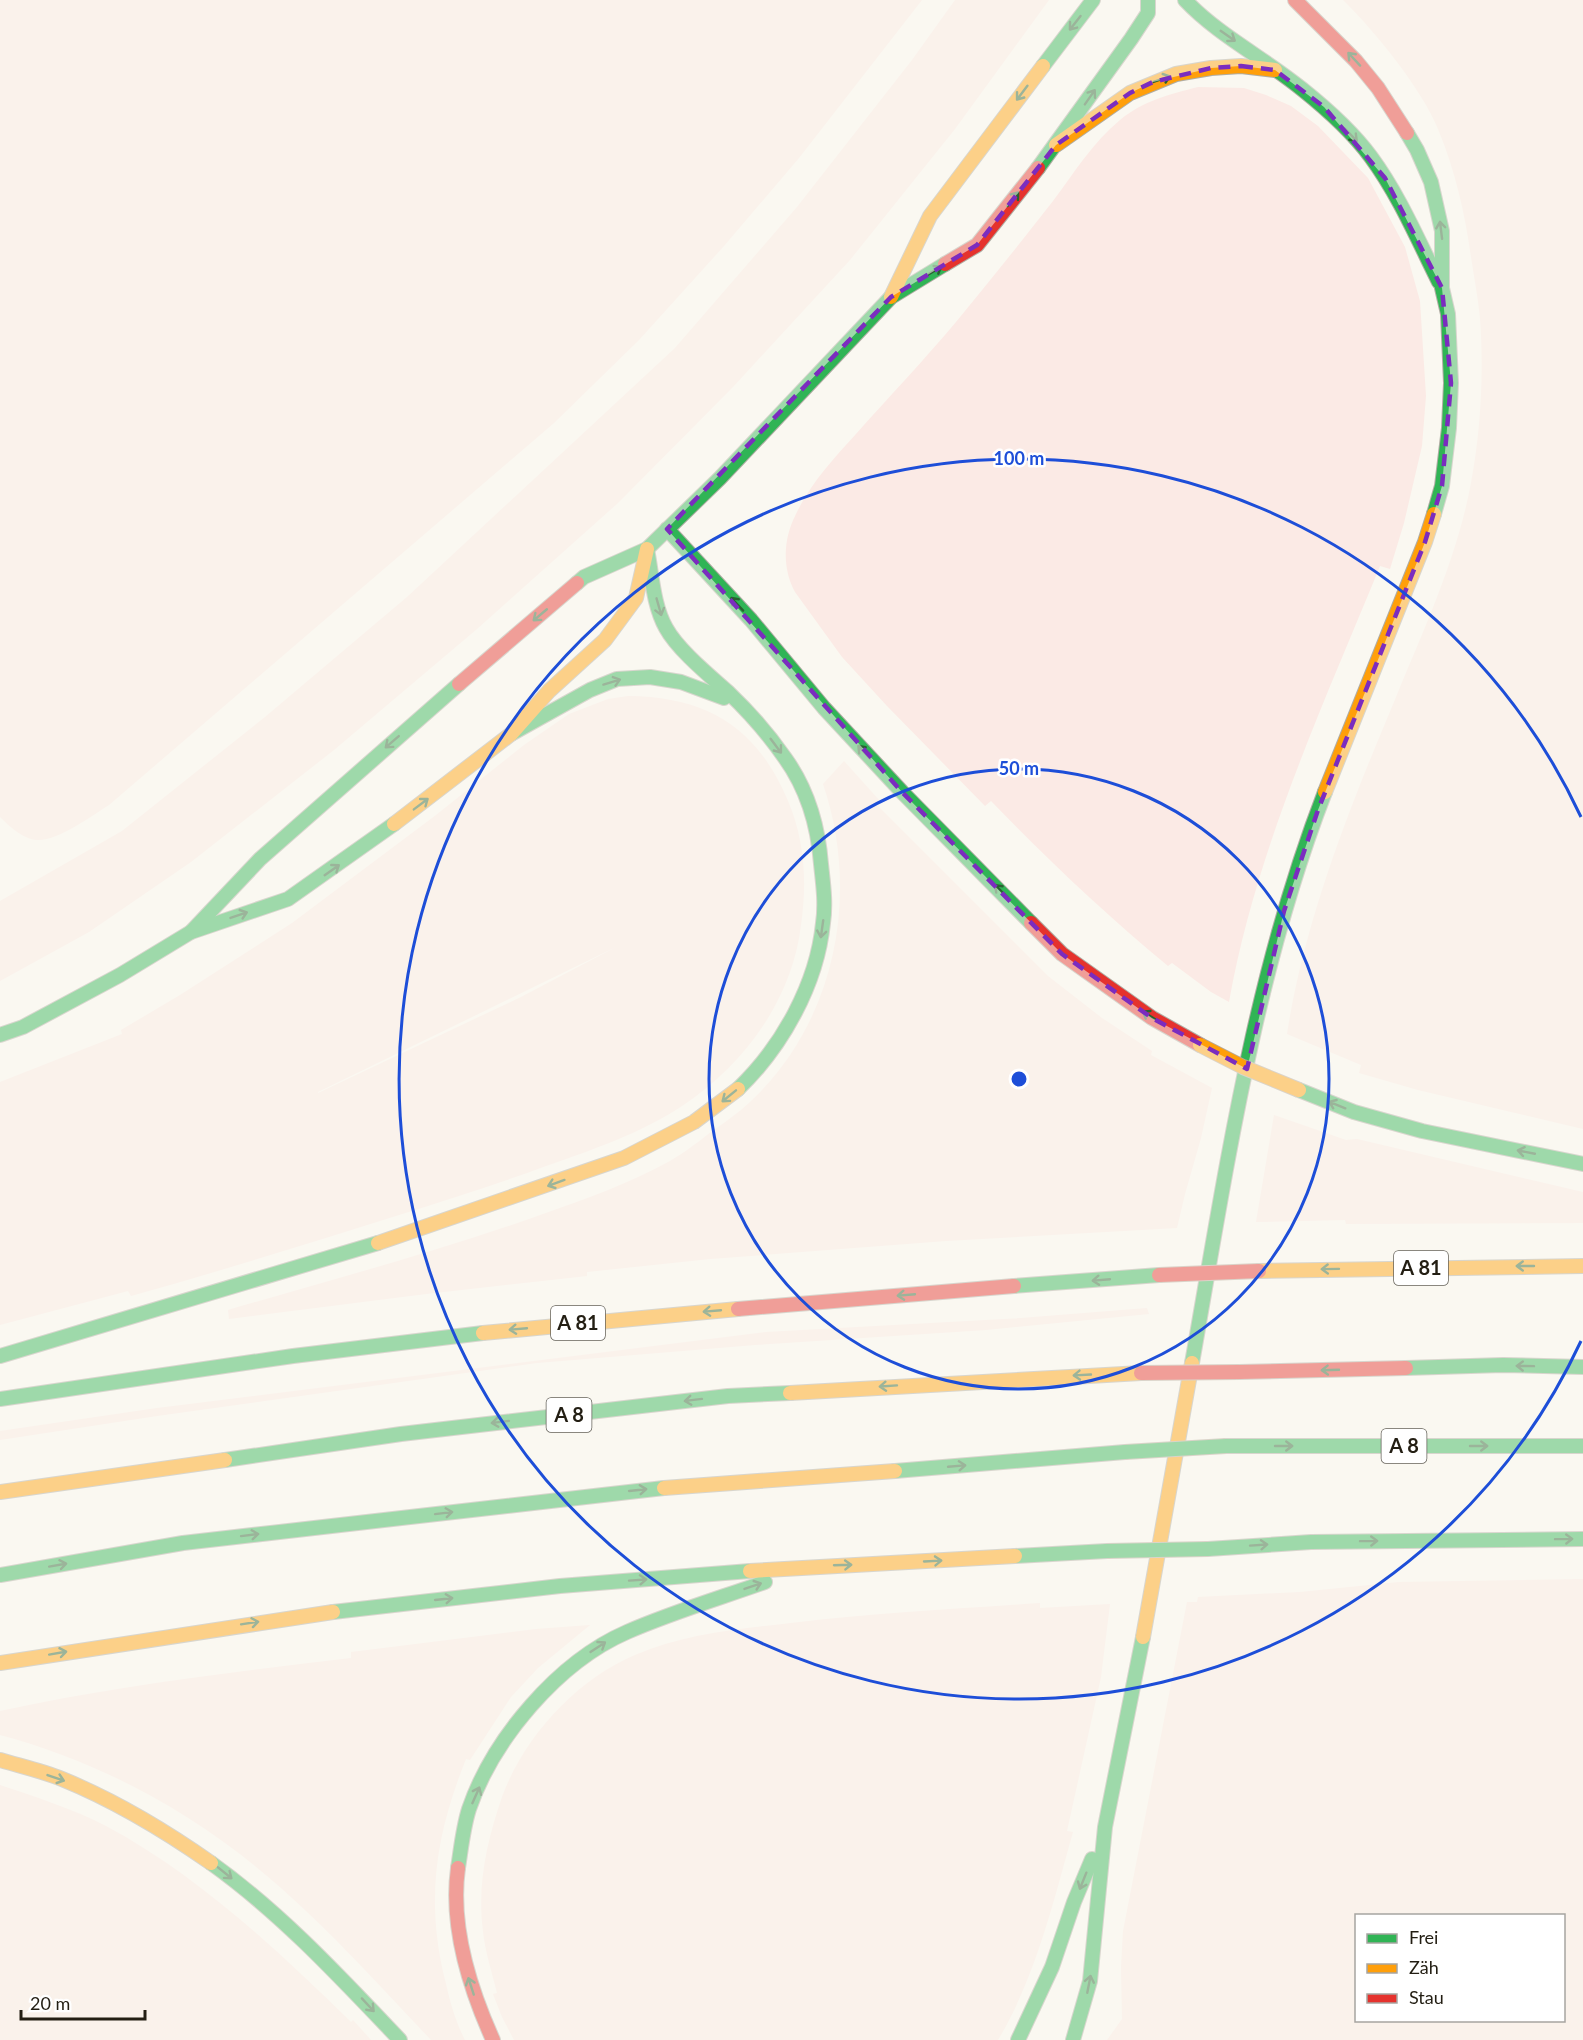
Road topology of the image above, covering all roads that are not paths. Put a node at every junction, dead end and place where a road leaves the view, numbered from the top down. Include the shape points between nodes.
1 (1093, 0) edge
2 (1148, 0) edge
3 (1185, 0) edge
4 (1295, 0) edge
5 (1275, 70) junction
6 (1056, 145) junction
7 (1443, 288) junction
8 (891, 297) junction
9 (667, 529) junction
10 (647, 549) junction
11 (737, 702) junction
12 (511, 735) junction
13 (190, 932) junction
14 (0, 1035) edge
15 (1583, 1164) edge
16 (1583, 1266) edge
17 (0, 1356) edge
18 (1583, 1367) edge
19 (0, 1399) edge
20 (1583, 1446) edge
21 (0, 1492) edge
22 (1583, 1539) edge
23 (811, 1566) junction
24 (0, 1575) edge
25 (0, 1663) edge
26 (0, 1760) edge
27 (1105, 1827) junction
28 (400, 2040) edge
29 (493, 2040) edge
30 (1018, 2040) edge
31 (1073, 2040) edge

1 -> 8 main road via 930,216
6 -> 2 main road via 1148,13
3 -> 5 main road via 1200,16
7 -> 4 main road via 1442,231 1431,182 1416,150 1378,88
6 -> 5 main road via 1130,93 1176,74 1241,66
5 -> 7 main road via 1324,107 1358,141 1385,178
8 -> 6 main road via 977,245
7 - 27 main road via 1451,383 1442,486 1425,542 1318,810 1284,911 1230,1150
8 - 9 main road
9 - 10 main road
15 -> 9 main road, bridge via 1422,1131 1354,1112 1243,1067 1152,1018 1062,954 902,792
10 -> 11 main road via 665,628
10 - 12 main road via 636,598 630,607 605,640 549,691
10 -> 13 main road via 584,577 260,859
12 -> 11 main road via 617,679 650,677 681,682
11 -> 17 main road via 763,728 795,772 813,811 819,834 824,904 822,933 805,990 791,1020 754,1073 734,1093 655,1145 613,1162 407,1234
13 -> 12 main road via 288,899
13 - 14 main road via 120,975 23,1027
16 -> 19 main road, A 81, bridge via 1159,1275 701,1312 467,1334
18 -> 21 main road, A 8, bridge via 1141,1372 728,1396 401,1434
24 -> 20 main road, A 8, bridge via 183,1543 646,1489 1226,1446
23 -> 22 main road, bridge via 1311,1542
25 -> 23 main road via 329,1612 560,1586
29 -> 23 main road via 468,1976 456,1890 471,1806 497,1751 547,1688 606,1642
26 -> 28 main road via 113,1801 209,1860 306,1943
27 -> 30 main road via 1052,1967
31 -> 27 main road via 1090,1981

